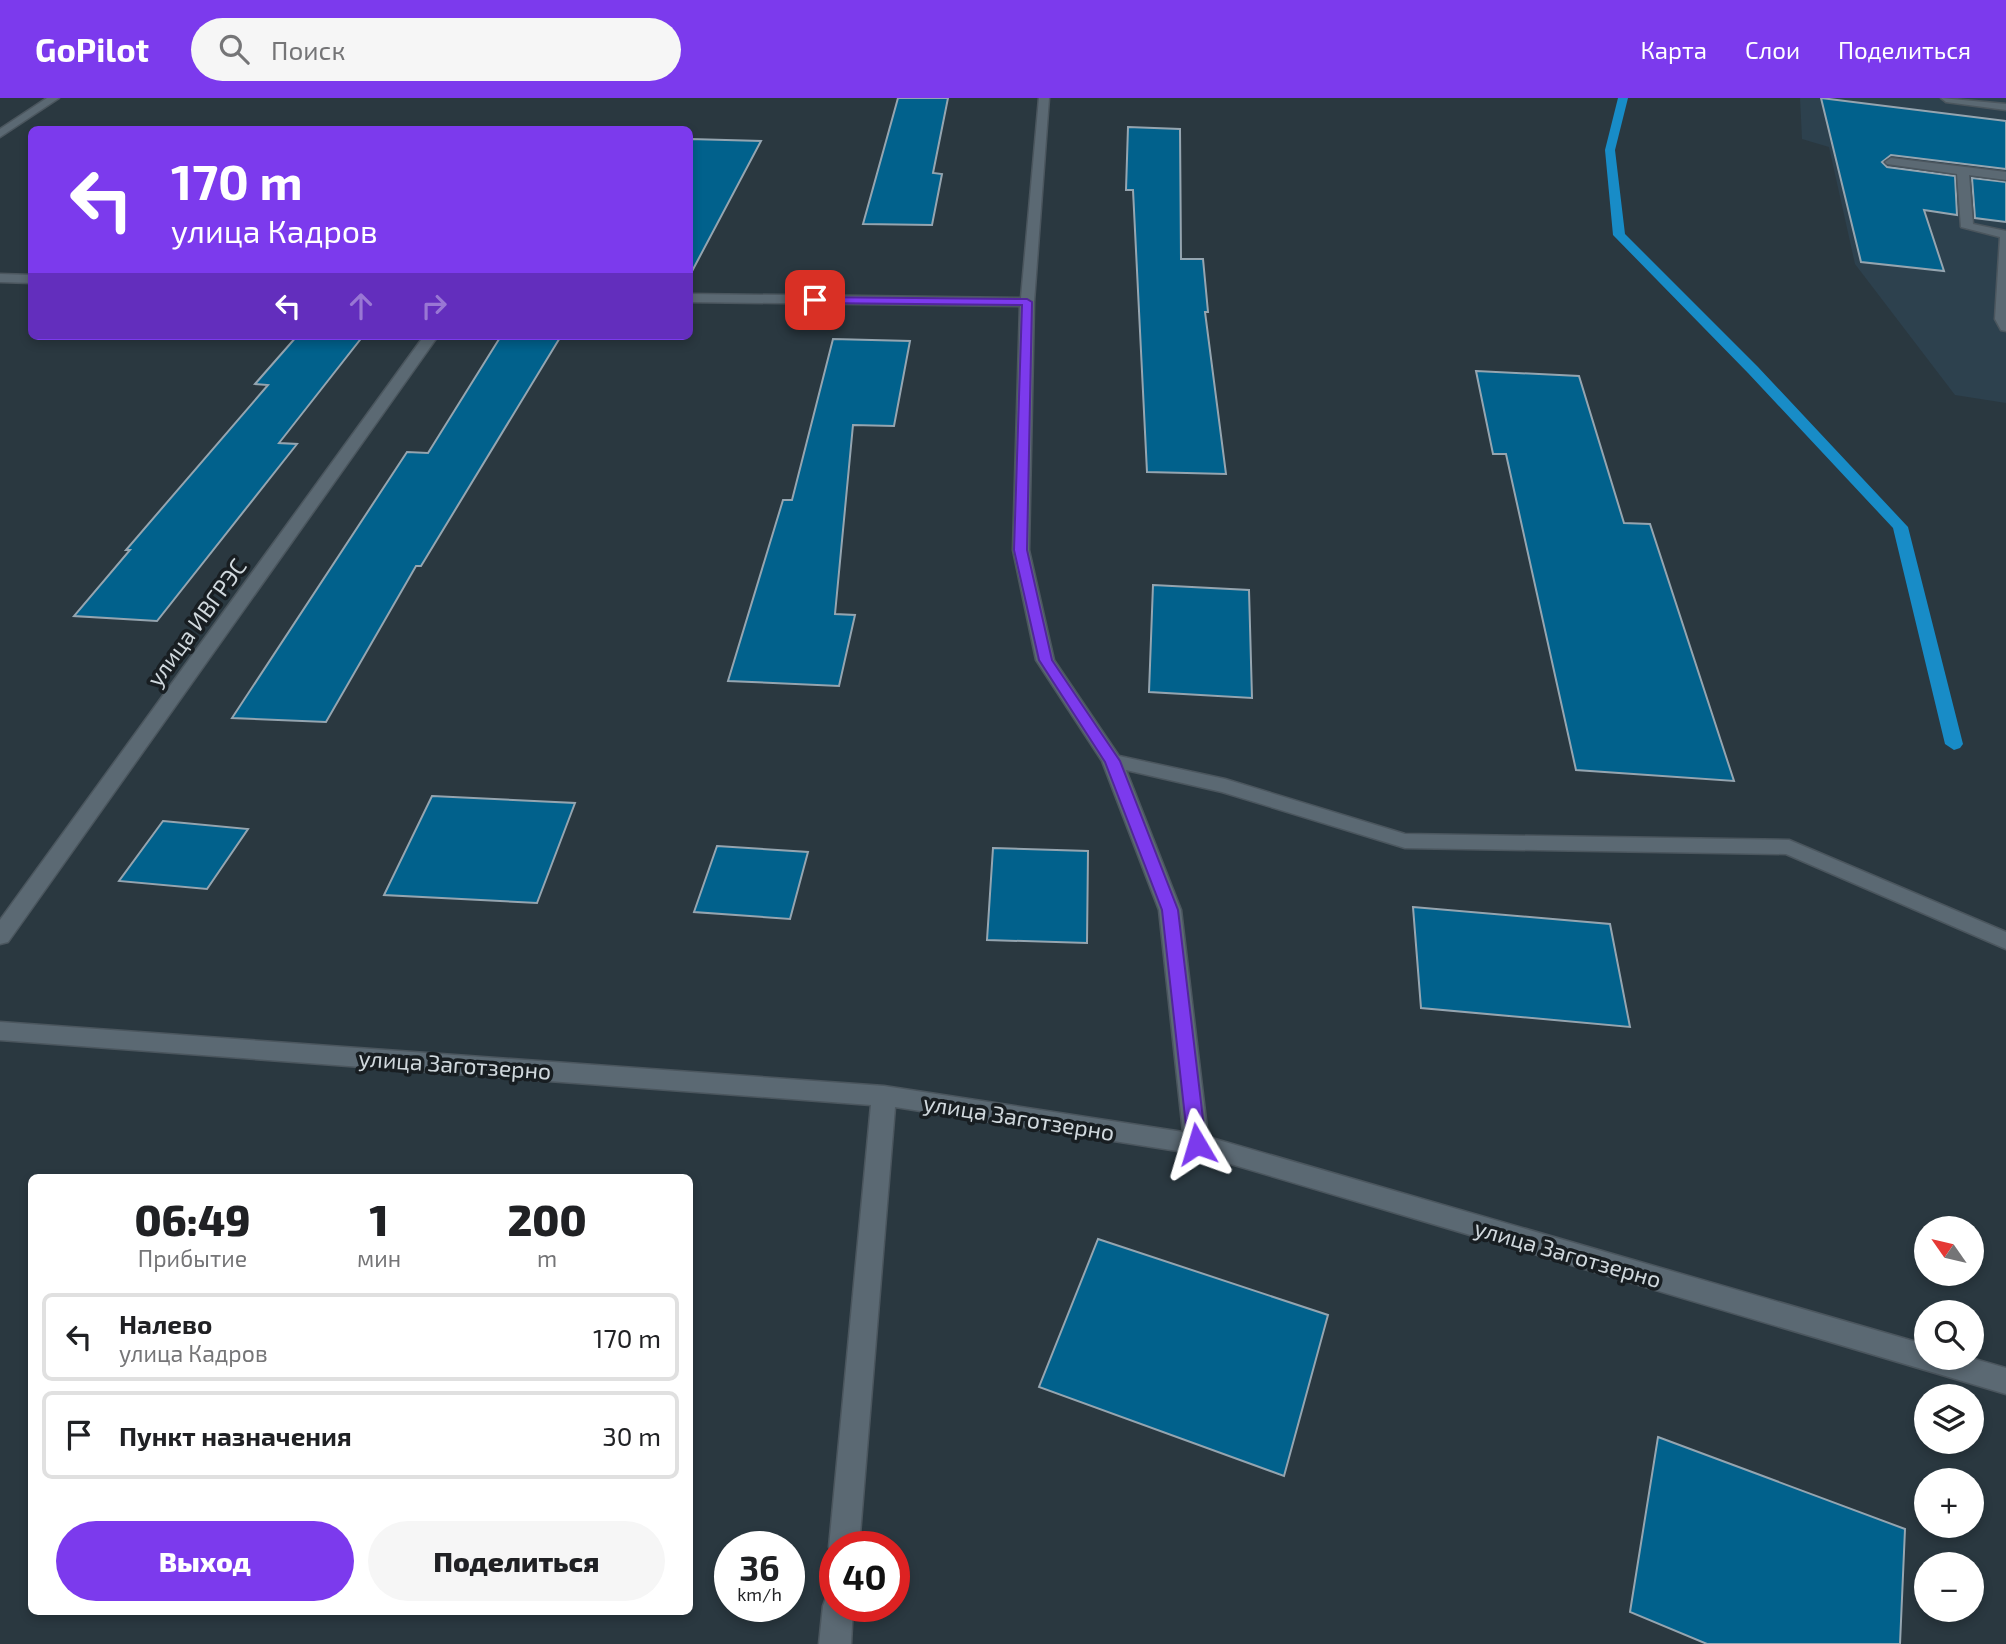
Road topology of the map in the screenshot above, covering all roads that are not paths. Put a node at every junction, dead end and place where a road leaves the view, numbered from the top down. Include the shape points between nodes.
1 (54, 98) edge
2 (1044, 98) edge
3 (1946, 99) edge
4 (2006, 107) edge
5 (0, 134) edge
6 (1891, 162) dead end
7 (1963, 170) junction
8 (2006, 176) edge
9 (2006, 235) edge
10 (0, 278) edge
11 (28, 279) edge
12 (693, 298) edge
13 (1027, 302) junction
14 (2006, 327) edge
15 (428, 340) edge
16 (1112, 761) junction
17 (0, 936) edge
18 (2006, 942) edge
19 (0, 1031) edge
20 (884, 1096) junction
21 (1197, 1144) junction
22 (2006, 1381) edge
23 (845, 1531) edge
24 (837, 1622) edge
25 (835, 1644) edge

1 - 5 street
2 - 13 street
3 - 4 street
6 - 7 street
7 - 8 street
7 - 9 street via 1968,227
9 - 14 street via 2002,319
10 - 11 street
12 - 13 street
13 - 16 street via 1021,550 1045,660
15 - 17 street, улица ИВГРЭС
16 - 18 street via 1225,786 1405,841 1789,848
16 - 21 street via 1170,910
19 - 20 street, улица Заготзерно
20 - 21 street, улица Заготзерно
20 - 23 street
21 - 22 street, улица Заготзерно
24 - 25 street

